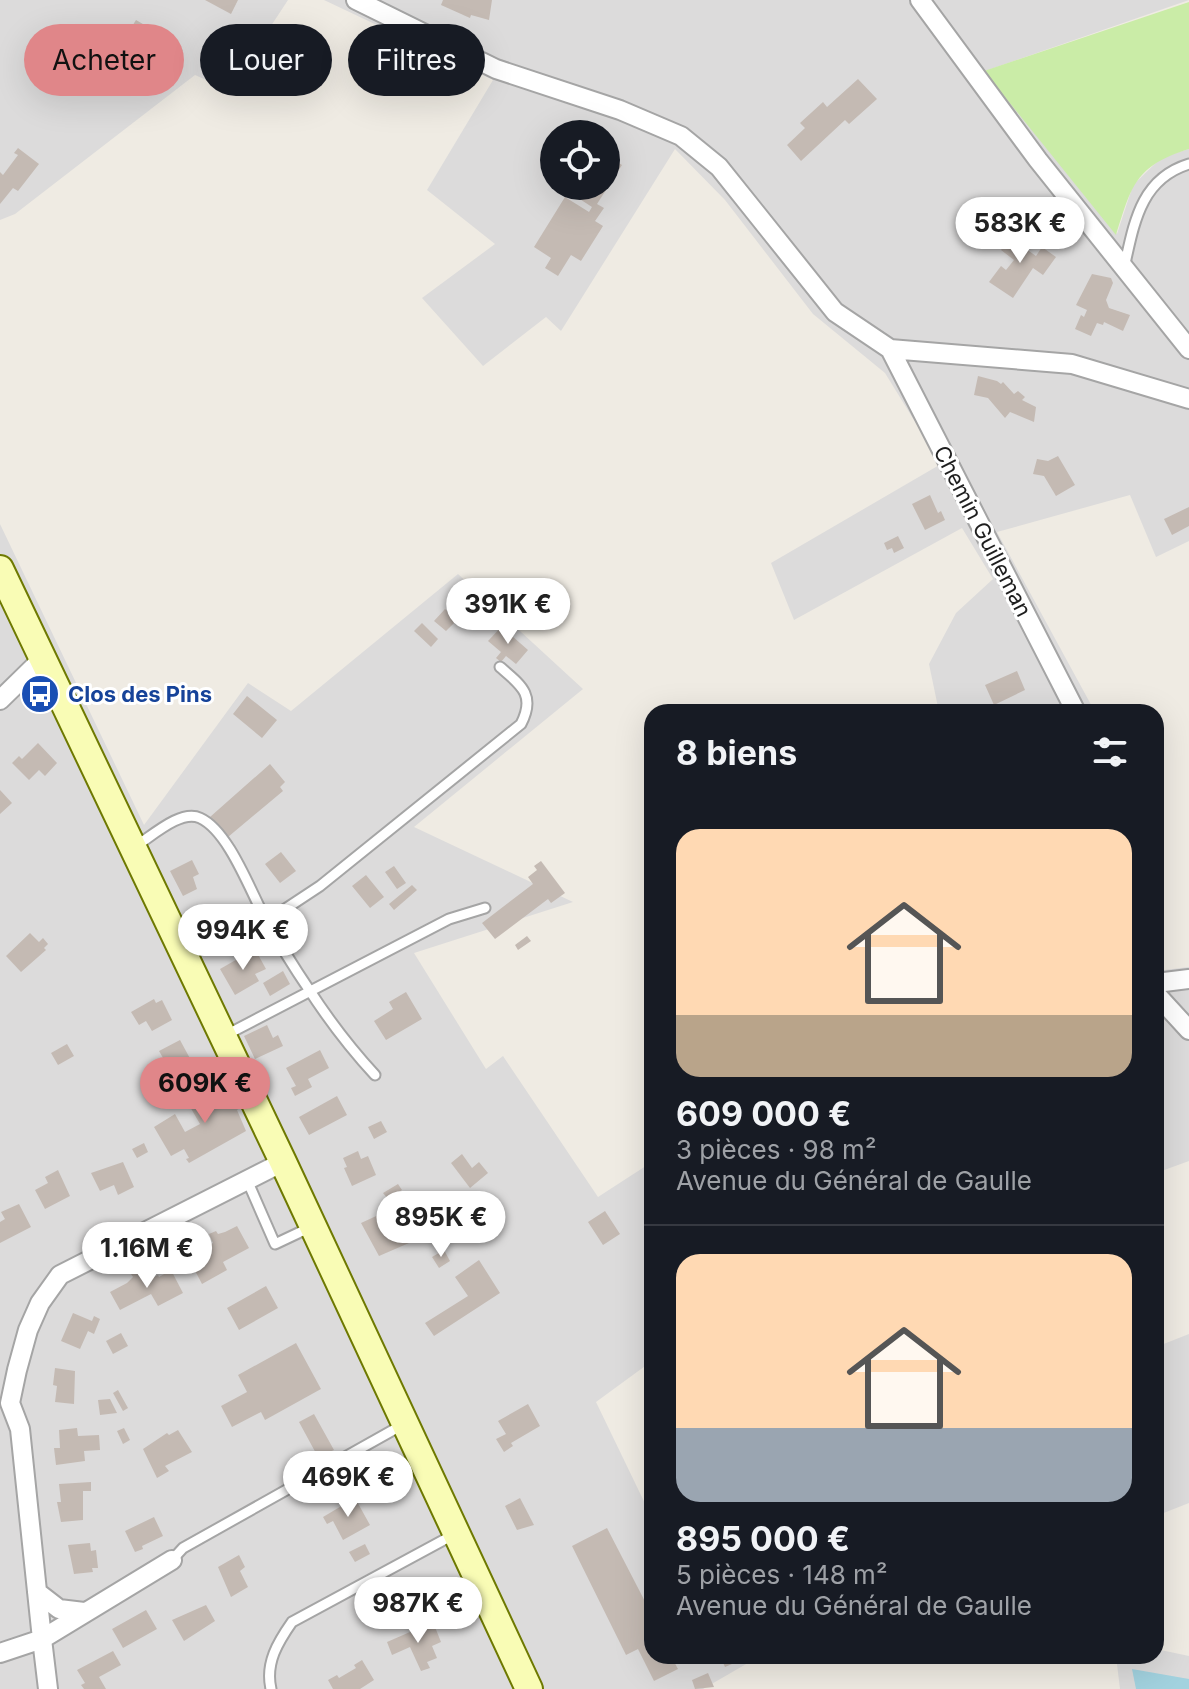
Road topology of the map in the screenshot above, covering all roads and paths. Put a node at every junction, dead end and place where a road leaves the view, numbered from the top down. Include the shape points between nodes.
1 (356, 0) edge
2 (920, 0) edge
3 (1189, 164) edge
4 (1124, 268) junction
5 (890, 349) junction
6 (1189, 349) edge
7 (1189, 399) edge
8 (0, 569) edge
9 (42, 659) junction
10 (500, 667) dead end
11 (0, 700) edge
12 (1072, 704) edge
13 (133, 848) junction
14 (485, 908) dead end
15 (267, 921) junction
16 (1189, 979) edge
17 (1164, 982) edge
18 (309, 990) junction
19 (1164, 1003) edge
20 (1189, 1030) edge
21 (223, 1037) junction
22 (375, 1075) dead end
23 (283, 1162) junction
24 (247, 1180) junction
25 (313, 1227) junction
26 (5, 1404) edge
27 (404, 1424) junction
28 (456, 1533) junction
29 (172, 1560) joint
30 (37, 1592) junction
31 (84, 1612) junction
32 (42, 1639) junction
33 (0, 1653) edge
34 (48, 1689) edge
35 (271, 1689) edge
36 (529, 1689) edge

1 - 5 street via 496,69 681,136 719,167 835,312
2 - 4 street
3 - 4 lane via 1156,183 1143,202
4 - 6 street
5 - 7 street via 1072,364
5 - 12 street, Chemin Guilleman
8 - 9 main road
9 - 11 street
9 - 13 main road
10 - 15 lane via 527,697 521,724 320,886
13 - 15 lane via 186,816 199,817 223,838
13 - 21 main road
14 - 18 lane via 449,919
15 - 18 lane
16 - 17 street
18 - 21 lane
18 - 22 lane
19 - 20 street
21 - 23 main road
23 - 24 street
23 - 25 main road
24 - 25 lane via 275,1244
24 - 26 street via 60,1275 28,1330
25 - 27 main road
26 - 30 street via 20,1429
27 - 28 main road
27 - 29 lane via 183,1548
28 - 35 lane via 292,1622 275,1645
28 - 36 main road
29 - 31 street
30 - 31 street via 59,1609
30 - 32 street
31 - 32 street
32 - 33 street
32 - 34 street

